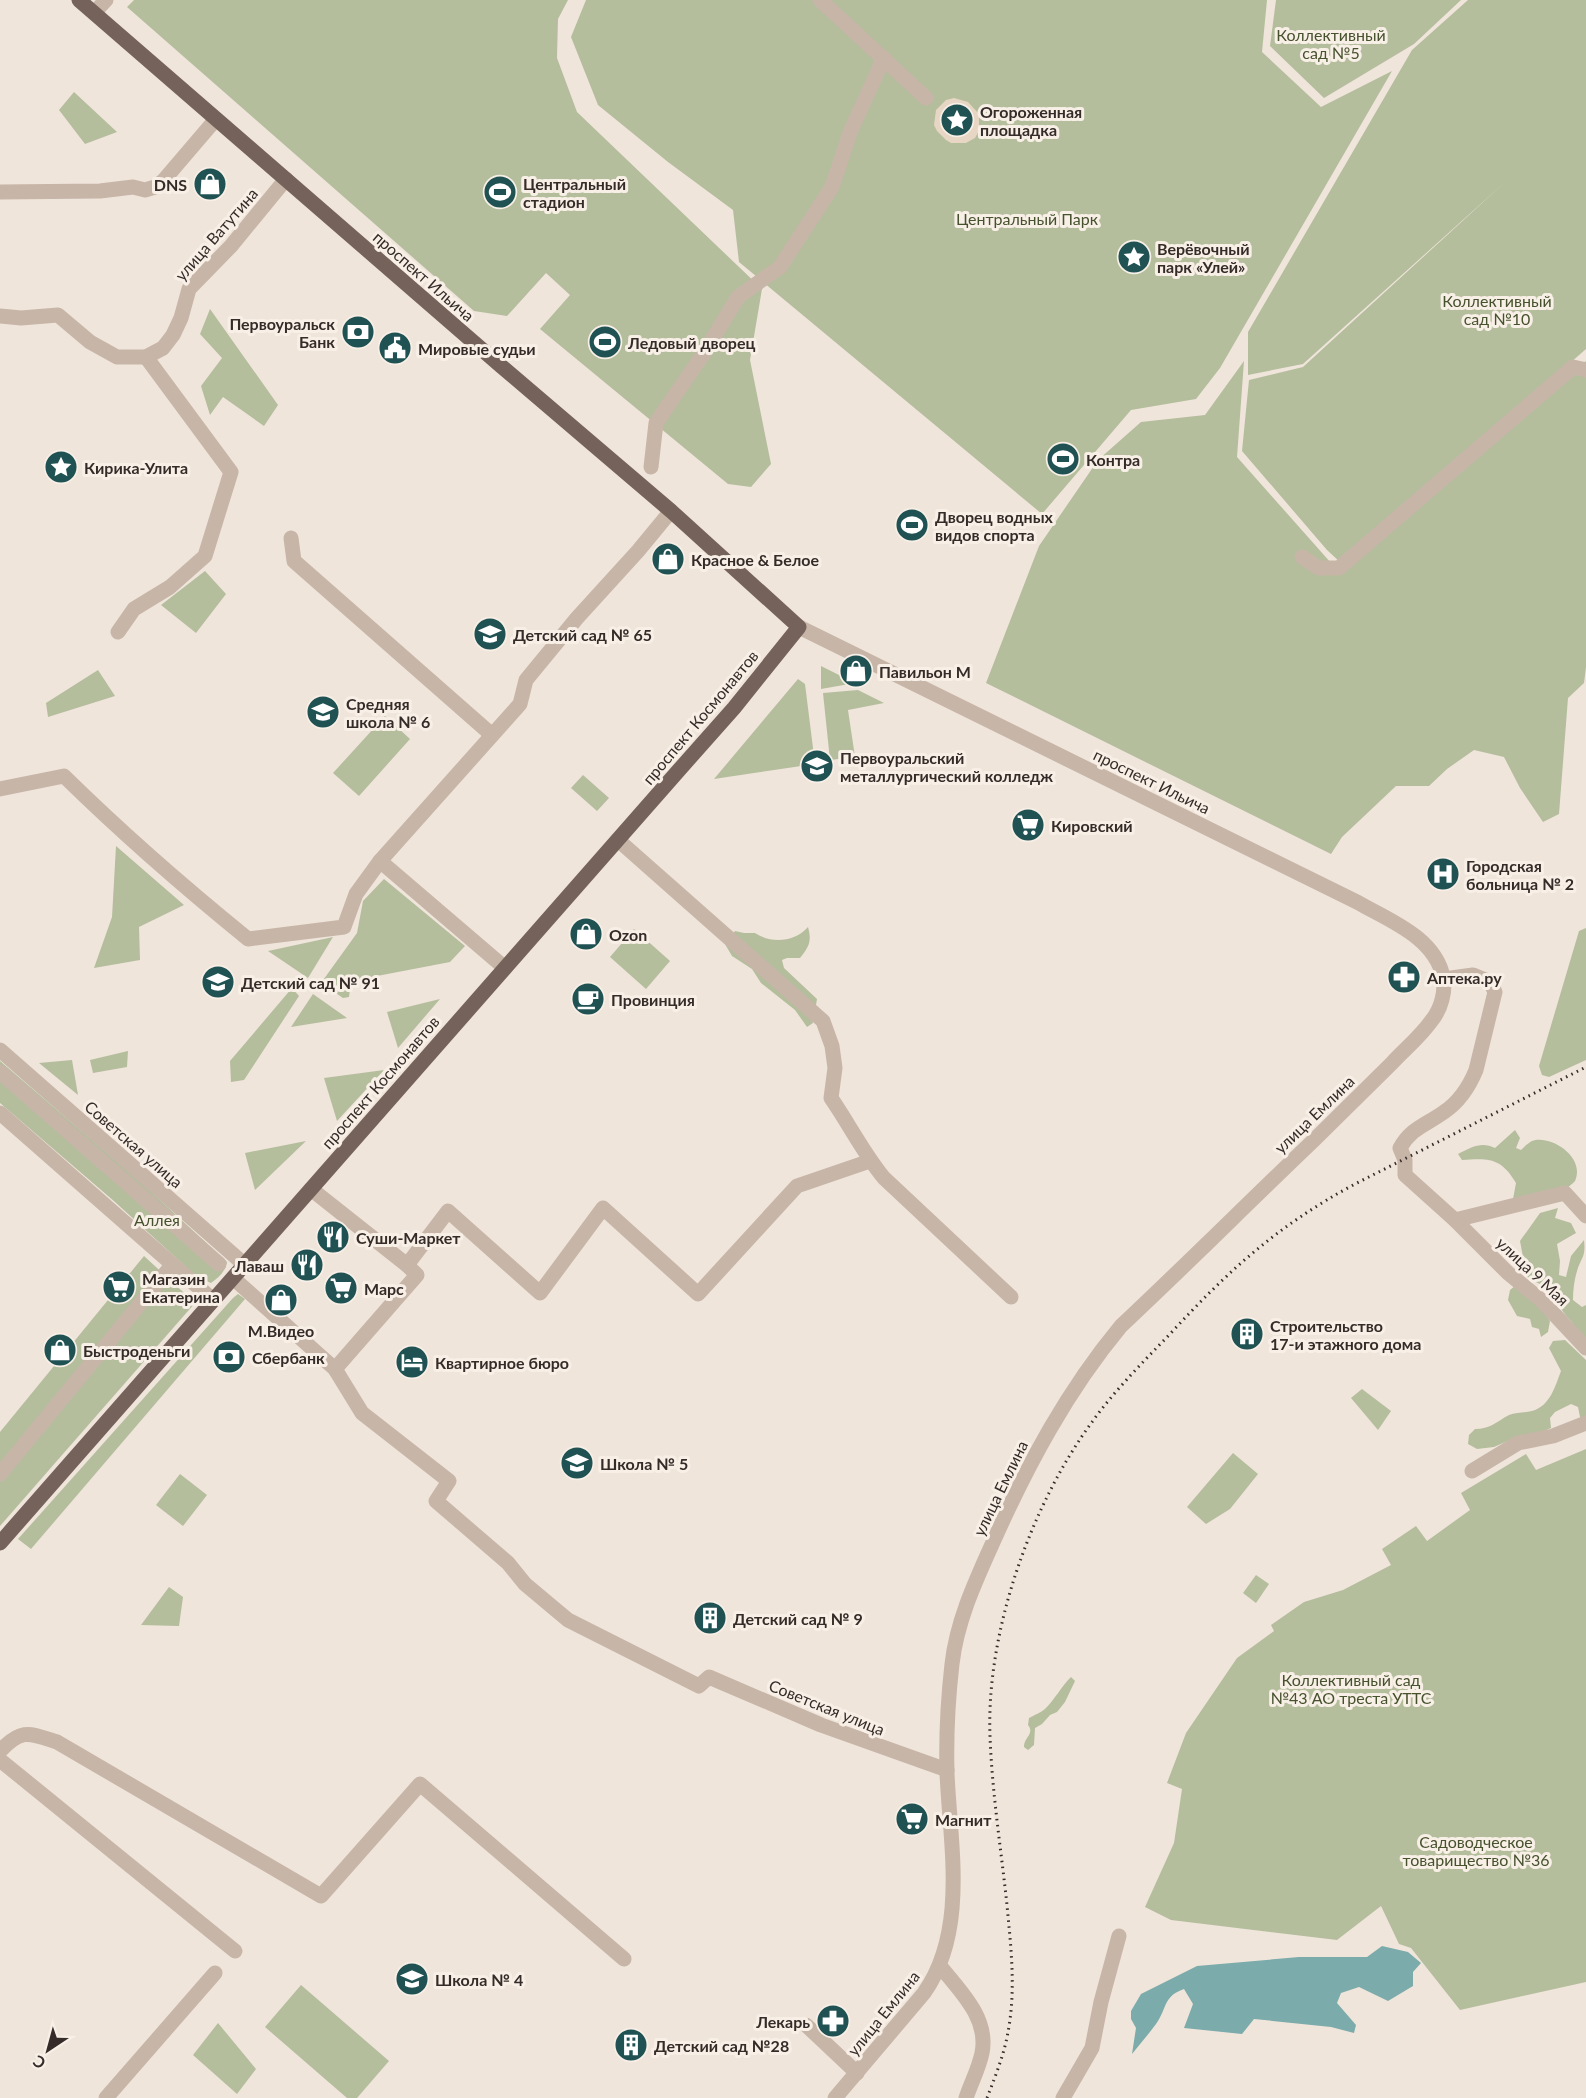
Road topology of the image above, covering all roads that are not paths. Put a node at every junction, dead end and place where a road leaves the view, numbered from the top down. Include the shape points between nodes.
1 (79, 0) edge
2 (106, 0) edge
3 (820, 0) edge
4 (94, 13) junction
5 (884, 58) junction
6 (926, 98) dead end
7 (216, 119) junction
8 (286, 179) junction
9 (0, 192) edge
10 (0, 316) edge
11 (146, 357) junction
12 (1586, 370) edge
13 (651, 467) dead end
14 (671, 511) junction
15 (291, 538) dead end
16 (1302, 557) dead end
17 (799, 627) junction
18 (118, 632) dead end
19 (492, 735) junction
20 (0, 789) edge
21 (618, 840) junction
22 (380, 861) junction
23 (505, 968) junction
24 (1444, 979) junction
25 (0, 1050) edge
26 (0, 1072) edge
27 (0, 1113) edge
28 (870, 1161) junction
29 (311, 1189) junction
30 (1586, 1216) edge
31 (1455, 1220) junction
32 (219, 1264) dead end
33 (245, 1265) junction
34 (407, 1265) junction
35 (168, 1270) dead end
36 (233, 1278) junction
37 (1011, 1297) dead end
38 (213, 1300) junction
39 (1586, 1348) edge
40 (335, 1369) junction
41 (1586, 1423) edge
42 (1472, 1471) dead end
43 (0, 1474) edge
44 (0, 1543) edge
45 (0, 1751) edge
46 (0, 1760) edge
47 (947, 1770) junction
48 (1119, 1936) dead end
49 (235, 1951) dead end
50 (624, 1959) dead end
51 (940, 1966) junction
52 (215, 1973) dead end
53 (806, 2025) dead end
54 (857, 2073) junction
55 (106, 2098) edge
56 (835, 2098) edge
57 (966, 2098) edge
58 (1063, 2098) edge

1 - 4 main road, проспект Ильича
2 - 4 street
3 - 5 street
4 - 7 main road, проспект Ильича
5 - 6 street
5 - 13 street via 850,130 832,187 780,267 738,297 656,423
7 - 8 main road, проспект Ильича
7 - 9 street via 155,187
8 - 11 street, улица Ватутина via 231,246 189,289 173,335 163,348
8 - 14 main road, проспект Ильича
10 - 11 street via 58,315 90,342 117,357
11 - 18 street via 231,472 204,556 170,587 134,609
12 - 16 street via 1573,367 1339,568 1319,568
14 - 17 main road, проспект Ильича
14 - 19 street via 526,680 520,704
15 - 19 street via 294,561
17 - 21 main road, проспект Космонавтов
17 - 24 street, проспект Ильича via 1357,902 1422,942 1436,958
19 - 22 street
20 - 22 street via 64,776 115,826 248,939 344,927 356,894
21 - 23 main road, проспект Космонавтов
21 - 28 street via 824,1021 836,1068 831,1098
22 - 23 street
23 - 29 main road, проспект Космонавтов
24 - 31 street, улица 9 Мая via 1473,975 1490,982 1495,992 1487,1028 1476,1070 1463,1095 1446,1111 1411,1132 1400,1148 1405,1174
24 - 47 street, улица Емлина via 1440,1005 1422,1032 1121,1326 1071,1393 1027,1469 960,1621 952,1665
25 - 33 street, Советская улица
26 - 32 street
27 - 38 street
28 - 34 street via 797,1186 698,1294 603,1208 540,1293 448,1211
28 - 37 street
29 - 33 main road, проспект Космонавтов
29 - 34 street
30 - 31 street via 1565,1193
31 - 39 street, улица 9 Мая
33 - 36 main road, проспект Космонавтов
34 - 40 street via 417,1275
35 - 43 street
36 - 38 main road, проспект Космонавтов
36 - 40 street
38 - 44 main road, проспект Космонавтов
40 - 47 street, Советская улица via 362,1413 449,1481 436,1501 568,1620 699,1686 710,1677 821,1725
41 - 42 street via 1553,1436 1518,1443
45 - 50 street via 12,1738 31,1733 57,1742 321,1896 420,1784
46 - 49 street
47 - 51 street, улица Емлина via 953,1900
48 - 58 street via 1092,2048
51 - 54 street, улица Емлина via 910,2012
51 - 57 street via 981,2025 982,2052
52 - 55 street
53 - 54 street
54 - 56 street, улица Емлина

